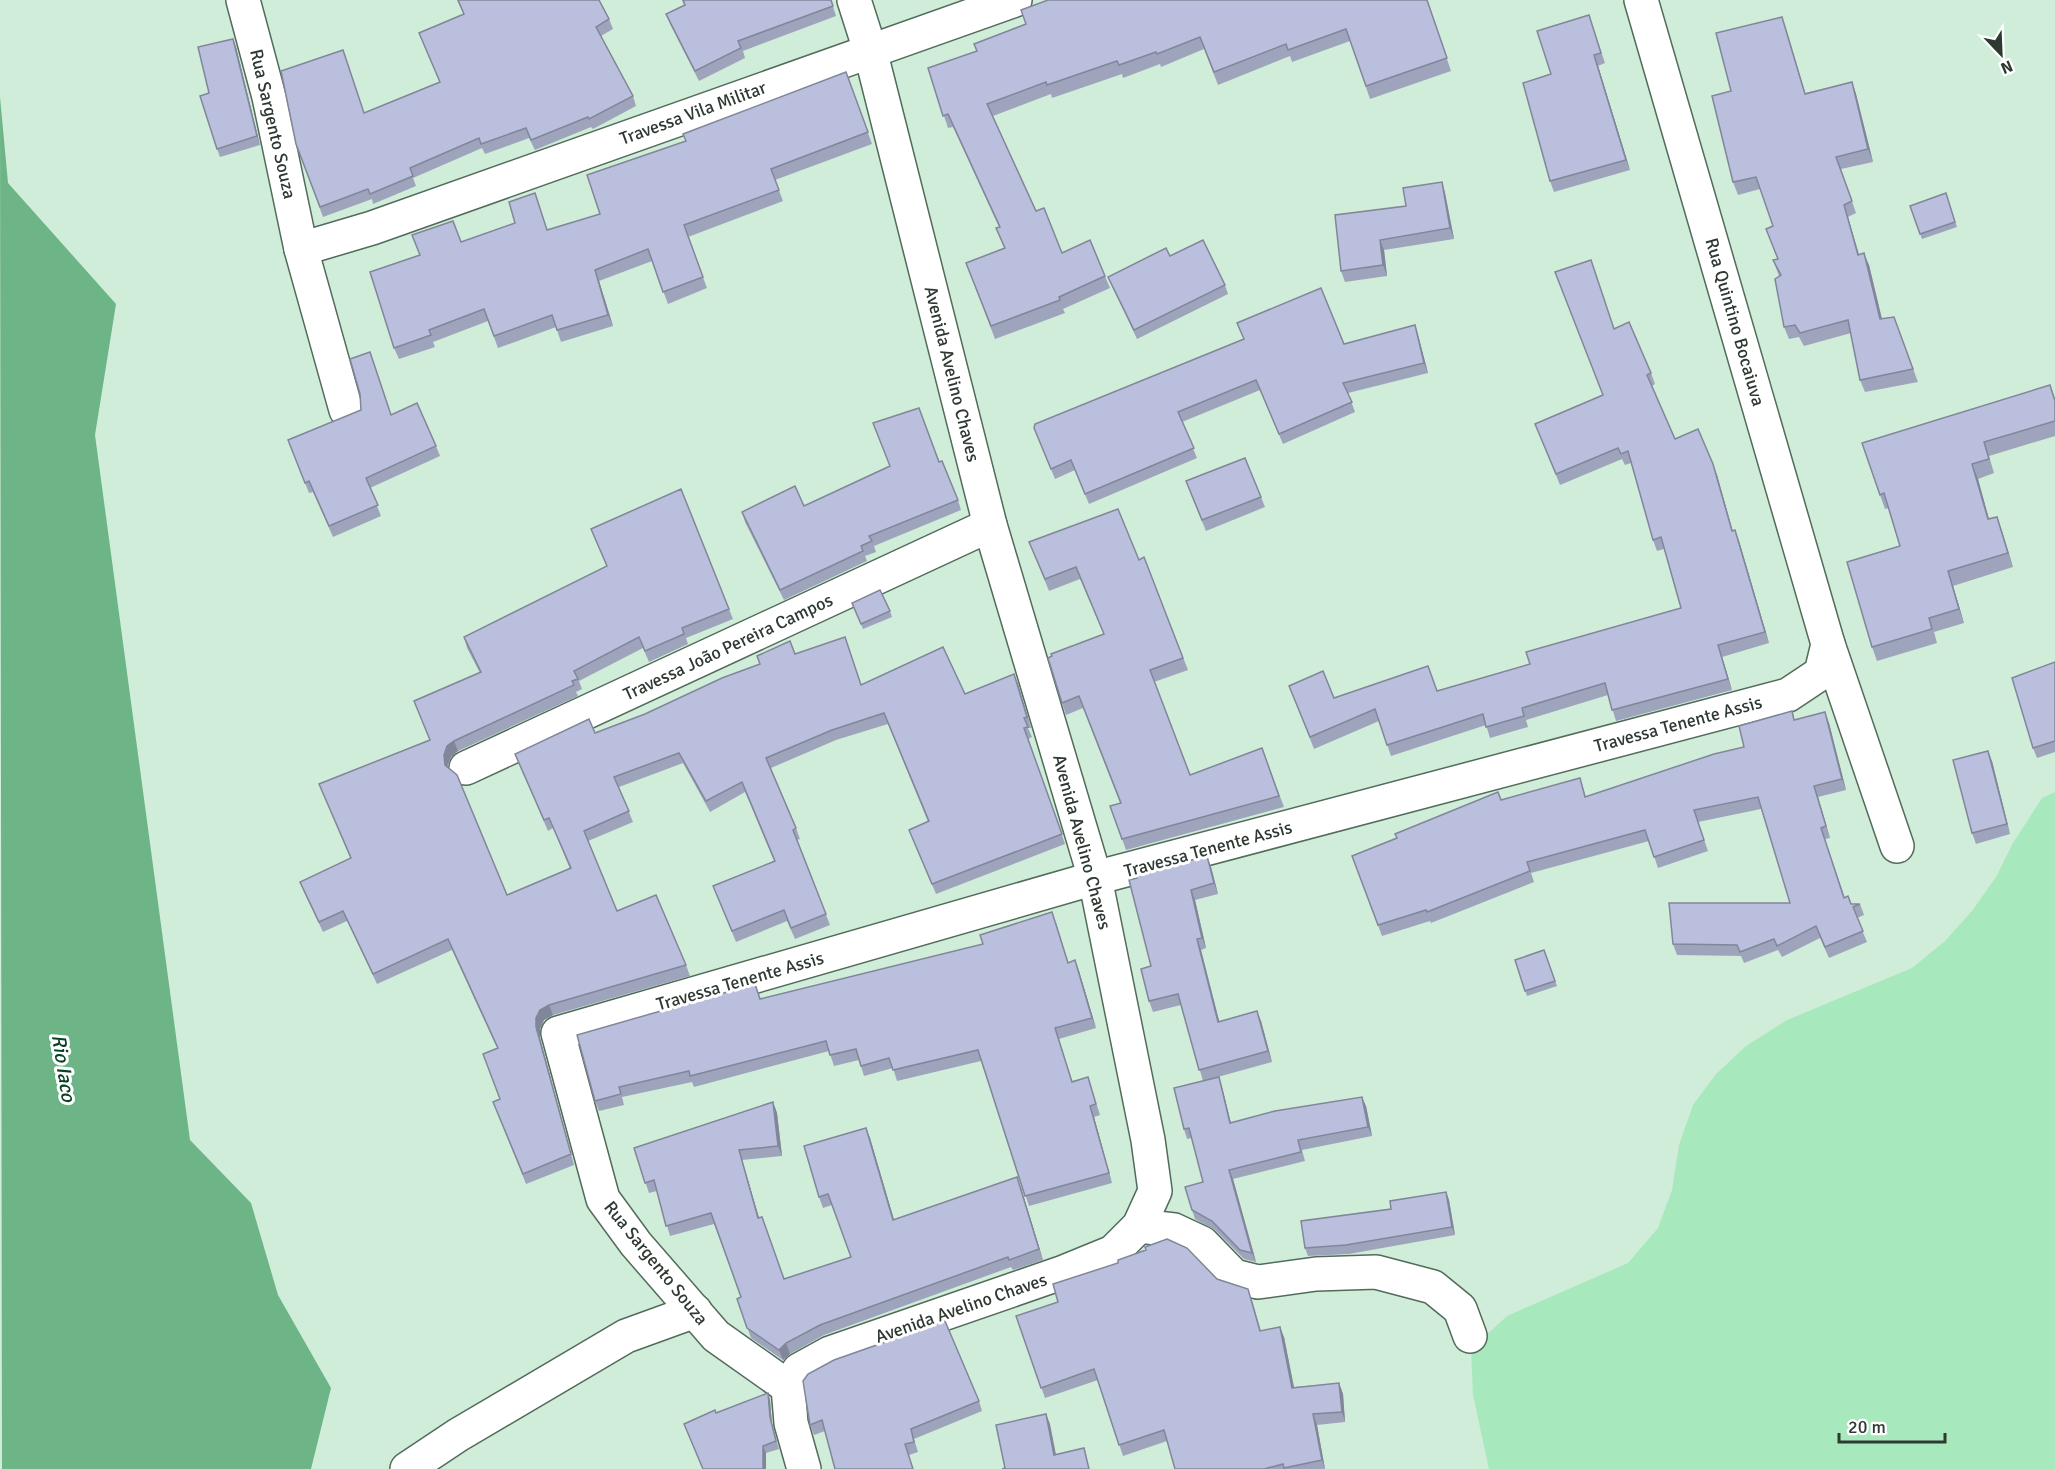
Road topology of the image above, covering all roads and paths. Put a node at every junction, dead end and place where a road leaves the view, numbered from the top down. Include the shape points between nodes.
1 (243, 0) edge
2 (854, 0) edge
3 (1015, 0) edge
4 (1641, 0) edge
5 (870, 50) junction
6 (301, 249) junction
7 (346, 410) dead end
8 (990, 525) junction
9 (1824, 659) junction
10 (466, 768) dead end
11 (1897, 846) dead end
12 (1095, 878) junction
13 (558, 1033) joint
14 (1139, 1226) junction
15 (695, 1311) junction
16 (1470, 1336) dead end
17 (788, 1387) junction
18 (407, 1469) edge
19 (804, 1469) edge

1 - 6 street, Rua Sargento Souza via 269,97
2 - 5 street, Avenida Avelino Chaves
3 - 5 street, Travessa Vila Militar
4 - 9 street, Rua Quintino Bocaiuva
5 - 6 street, Travessa Vila Militar via 372,228
5 - 8 street, Avenida Avelino Chaves
6 - 7 street, Rua Sargento Souza
8 - 10 street, Travessa João Pereira Campos
8 - 12 street, Avenida Avelino Chaves
9 - 11 street, Rua Quintino Bocaiuva
9 - 12 street, Travessa Tenente Assis via 1788,695
12 - 13 street, Travessa Tenente Assis
12 - 14 street, Avenida Avelino Chaves via 1149,1140 1155,1191
13 - 15 street, Rua Sargento Souza via 603,1199 636,1244
14 - 16 street via 1174,1230 1202,1243 1234,1276 1258,1282 1316,1274 1376,1272 1433,1287 1460,1309
14 - 17 street, Avenida Avelino Chaves via 1113,1252 830,1353 799,1370
15 - 17 street, Rua Sargento Souza via 716,1336
15 - 18 street via 626,1336
17 - 19 street via 791,1423

